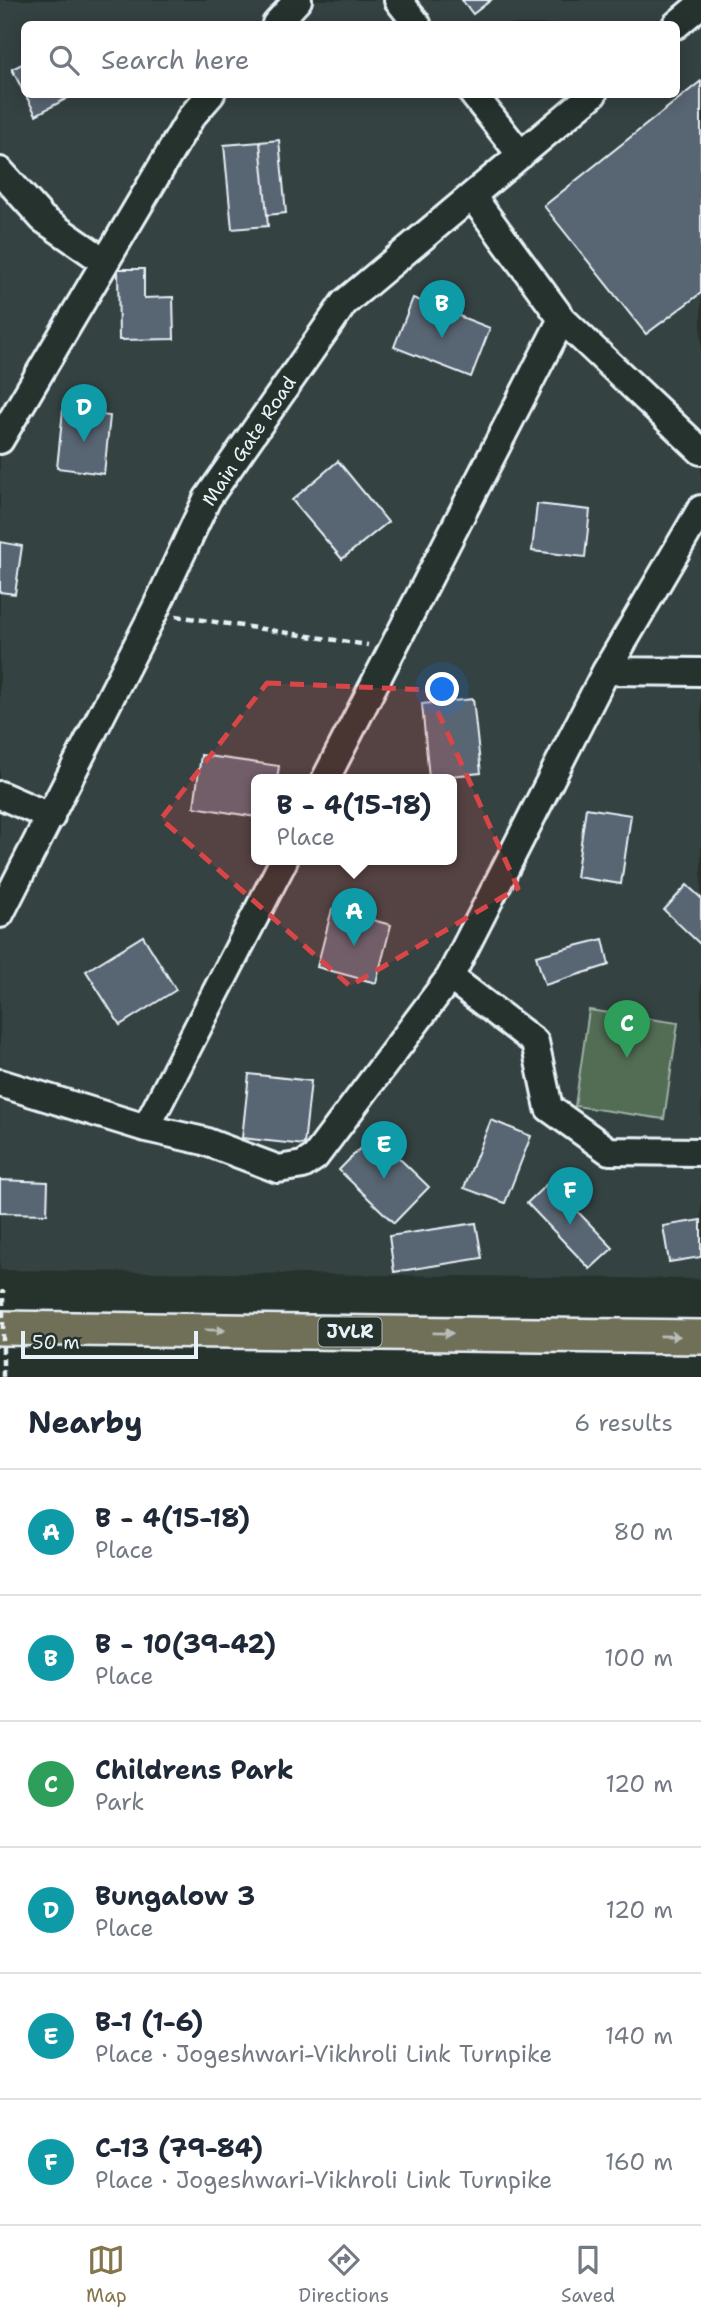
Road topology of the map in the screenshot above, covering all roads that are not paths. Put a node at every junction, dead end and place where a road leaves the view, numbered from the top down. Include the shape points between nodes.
1 (298, 0) edge
2 (398, 0) edge
3 (701, 4) edge
4 (279, 21) edge
5 (415, 21) edge
6 (680, 22) edge
7 (208, 98) edge
8 (476, 98) edge
9 (588, 98) edge
10 (521, 155) junction
11 (0, 171) edge
12 (472, 196) junction
13 (104, 262) junction
14 (562, 319) junction
15 (0, 440) edge
16 (701, 451) edge
17 (701, 509) edge
18 (606, 671) junction
19 (701, 672) edge
20 (329, 774) edge
21 (0, 795) edge
22 (51, 817) junction
23 (281, 865) edge
24 (0, 914) edge
25 (450, 976) junction
26 (0, 1083) edge
27 (146, 1128) junction
28 (701, 1152) edge
29 (0, 1328) edge
30 (701, 1337) edge

1 - 4 lane
2 - 5 lane
3 - 6 lane
7 - 13 lane via 191,117
8 - 10 lane
9 - 10 lane, Main Gate Road
10 - 12 lane, Main Gate Road
11 - 13 lane via 43,219
12 - 14 lane
12 - 22 lane, Main Gate Road via 344,303 207,499
13 - 15 lane
14 - 16 lane
14 - 20 lane
17 - 18 lane
18 - 19 lane
18 - 25 lane
21 - 22 lane
22 - 24 lane, Main Gate Road
23 - 27 lane
25 - 27 lane via 315,1157 303,1164 278,1169 204,1141
25 - 28 lane via 535,1042 550,1108 609,1151
26 - 27 lane
29 -> 30 main road, JVLR

